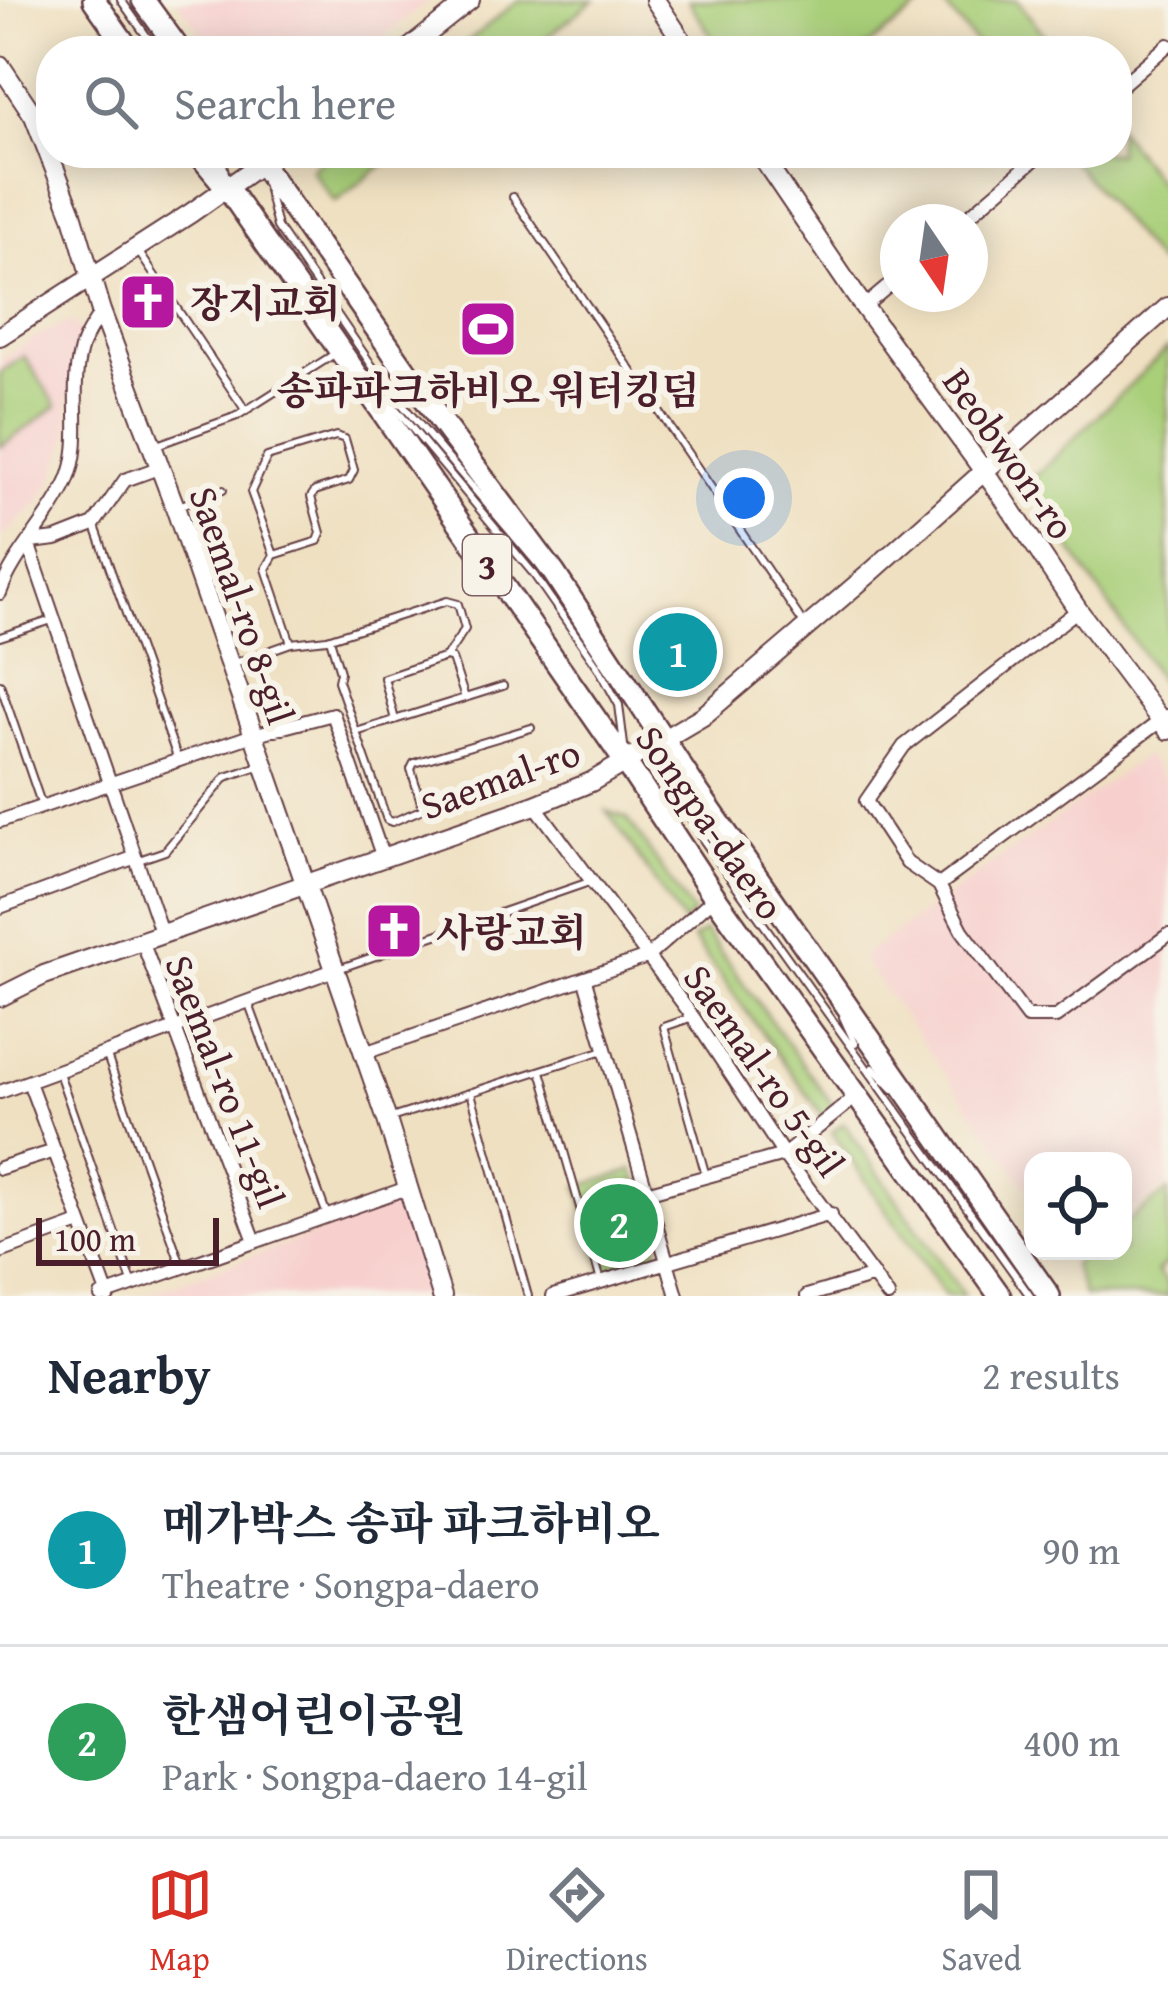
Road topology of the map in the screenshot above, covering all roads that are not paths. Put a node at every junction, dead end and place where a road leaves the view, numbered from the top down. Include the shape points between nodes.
1 (94, 0) edge
2 (121, 0) edge
3 (143, 0) edge
4 (470, 0) edge
5 (655, 0) edge
6 (119, 36) edge
7 (147, 36) edge
8 (169, 36) edge
9 (425, 36) edge
10 (679, 36) edge
11 (1168, 45) edge
12 (0, 65) edge
13 (1132, 76) edge
14 (36, 121) edge
15 (54, 168) edge
16 (210, 168) edge
17 (224, 168) edge
18 (252, 168) edge
19 (271, 168) edge
20 (768, 168) edge
21 (1025, 168) edge
22 (228, 189) junction
23 (513, 197) dead end
24 (983, 204) edge
25 (136, 248) junction
26 (91, 278) junction
27 (880, 293) edge
28 (866, 305) junction
29 (1168, 307) edge
30 (101, 311) junction
31 (0, 336) edge
32 (344, 358) junction
33 (246, 411) junction
34 (153, 446) junction
35 (160, 467) junction
36 (983, 471) junction
37 (223, 490) dead end
38 (175, 507) junction
39 (94, 524) junction
40 (30, 544) junction
41 (274, 555) junction
42 (0, 593) edge
43 (1078, 610) junction
44 (52, 620) junction
45 (806, 627) junction
46 (0, 637) edge
47 (330, 639) junction
48 (291, 643) junction
49 (446, 657) junction
50 (229, 665) junction
51 (0, 684) edge
52 (503, 686) dead end
53 (465, 698) junction
54 (395, 720) junction
55 (1166, 722) edge
56 (531, 728) dead end
57 (356, 732) junction
58 (253, 735) junction
59 (665, 741) junction
60 (178, 760) junction
61 (626, 763) junction
62 (262, 764) junction
63 (108, 783) junction
64 (535, 805) junction
65 (42, 806) junction
66 (0, 821) edge
67 (382, 855) junction
68 (134, 859) junction
69 (592, 880) junction
70 (939, 885) junction
71 (304, 886) junction
72 (715, 897) junction
73 (0, 907) edge
74 (1168, 934) edge
75 (162, 935) junction
76 (142, 941) junction
77 (647, 957) junction
78 (818, 962) junction
79 (334, 970) junction
80 (585, 980) junction
81 (0, 998) edge
82 (249, 1003) junction
83 (693, 1017) junction
84 (175, 1029) junction
85 (604, 1050) junction
86 (364, 1053) junction
87 (106, 1054) junction
88 (860, 1055) junction
89 (540, 1070) junction
90 (58, 1071) junction
91 (29, 1082) junction
92 (0, 1092) edge
93 (471, 1093) junction
94 (858, 1094) junction
95 (387, 1120) junction
96 (925, 1121) junction
97 (55, 1151) junction
98 (784, 1155) junction
99 (0, 1168) edge
100 (706, 1176) junction
101 (410, 1187) junction
102 (646, 1193) junction
103 (831, 1214) junction
104 (327, 1215) junction
105 (80, 1223) junction
106 (255, 1241) junction
107 (0, 1252) edge
108 (666, 1261) junction
109 (182, 1268) junction
110 (874, 1276) junction
111 (601, 1281) junction
112 (133, 1285) junction
113 (106, 1295) edge
114 (442, 1296) edge
115 (528, 1296) edge
116 (553, 1296) edge
117 (677, 1296) edge
118 (807, 1296) edge
119 (888, 1296) edge
120 (1000, 1296) edge
121 (1030, 1296) edge
122 (1049, 1296) edge

1 - 6 main road
2 - 7 lane
3 - 8 main road
4 - 9 street
5 - 10 street
11 - 13 street
12 - 14 street, Saemal-ro 8-gil
15 - 26 street, Saemal-ro 8-gil
16 - 22 main road, Songpa-daero / 3
17 - 22 lane
18 - 22 street
19 - 59 main road, Songpa-daero / 3
20 - 28 street, Beobwon-ro
21 - 24 street
22 - 25 street
22 - 32 main road, Songpa-daero / 3
23 - 45 lane
25 - 26 street
25 - 33 lane
26 - 30 street, Saemal-ro 8-gil
26 - 31 street
27 - 28 street
28 - 36 street, Beobwon-ro
29 - 36 street, Saemal-ro
30 - 34 street, Saemal-ro 8-gil
30 - 40 street via 79,356 68,479
32 - 33 lane
32 - 61 main road, Songpa-daero / 3
32 - 61 lane via 368,376 572,629 619,705
33 - 34 lane
34 - 35 street, Saemal-ro 8-gil
35 - 38 street, Saemal-ro 8-gil
35 - 39 street, Saemal-ro 8-gil via 125,480
36 - 43 street, Beobwon-ro
36 - 45 street, Saemal-ro
37 - 38 lane
38 - 50 street, Saemal-ro 8-gil
39 - 40 street
39 - 60 lane
40 - 42 street
40 - 44 street
41 - 41 lane via 251,492 267,458 345,440 355,470 349,480 310,497 318,541
41 - 48 lane via 266,568
43 - 55 street, Beobwon-ro
43 - 70 street via 904,746 866,801 907,863
44 - 46 lane
44 - 63 street
45 - 59 street, Saemal-ro
47 - 48 lane
47 - 49 lane via 453,602 464,629
47 - 57 lane
48 - 50 lane
49 - 53 lane
49 - 54 lane via 384,678
50 - 58 street, Saemal-ro 8-gil
51 - 65 lane
52 - 53 lane
53 - 54 lane
54 - 57 lane
55 - 70 street
56 - 57 lane via 414,763 423,809 392,822
58 - 60 street
58 - 62 street, Saemal-ro 8-gil
58 - 67 street via 333,714
59 - 61 street, Saemal-ro
59 - 78 main road, Songpa-daero / 3
59 - 88 lane via 681,802 704,841
60 - 63 street
61 - 64 street, Saemal-ro
61 - 72 main road, Songpa-daero / 3
62 - 68 lane, Saemal-ro 8-gil via 226,777 165,851
62 - 71 street, Saemal-ro 8-gil
63 - 65 street
63 - 68 street
64 - 67 street, Saemal-ro
64 - 69 street, Saemal-ro 5-gil
65 - 66 street
67 - 71 street, Saemal-ro
68 - 73 street
68 - 75 street
69 - 77 street, Saemal-ro 5-gil
69 - 79 lane
70 - 74 street via 1027,1017 1056,1016
71 - 75 street, Saemal-ro
71 - 79 street, Saemal-ro 8-gil
72 - 77 street
72 - 94 main road, Songpa-daero / 3
75 - 76 street, Saemal-ro
76 - 81 street, Saemal-ro
76 - 84 street, Saemal-ro 11-gil
77 - 80 street
77 - 83 street, Saemal-ro 5-gil
78 - 88 lane
78 - 96 main road, Songpa-daero / 3
79 - 82 street
79 - 86 street, Saemal-ro 8-gil
80 - 85 street
80 - 86 street
82 - 84 street
82 - 104 lane
83 - 98 street, Saemal-ro 5-gil
83 - 100 lane via 664,1027
84 - 87 street
84 - 106 street, Saemal-ro 11-gil
85 - 89 lane
85 - 102 street
86 - 95 street, Saemal-ro 8-gil
87 - 90 street
87 - 109 lane
88 - 96 lane
88 - 121 lane
89 - 93 lane
89 - 111 lane
90 - 91 street
90 - 112 lane
91 - 92 street
91 - 97 street
93 - 95 lane
93 - 115 lane
94 - 98 street
94 - 120 main road, Songpa-daero / 3
95 - 101 street, Saemal-ro 8-gil
96 - 122 main road, Songpa-daero / 3
97 - 99 street
97 - 105 street
98 - 100 street
98 - 103 street, Saemal-ro 5-gil
100 - 102 street
101 - 104 street
101 - 114 street, Saemal-ro 8-gil
102 - 108 street
103 - 108 street
103 - 110 street, Saemal-ro 5-gil
104 - 106 street
105 - 107 street
105 - 113 street
106 - 109 street
108 - 111 street
108 - 117 street
109 - 112 street
110 - 118 street
110 - 119 street, Saemal-ro 5-gil
111 - 116 street
112 - 113 street

